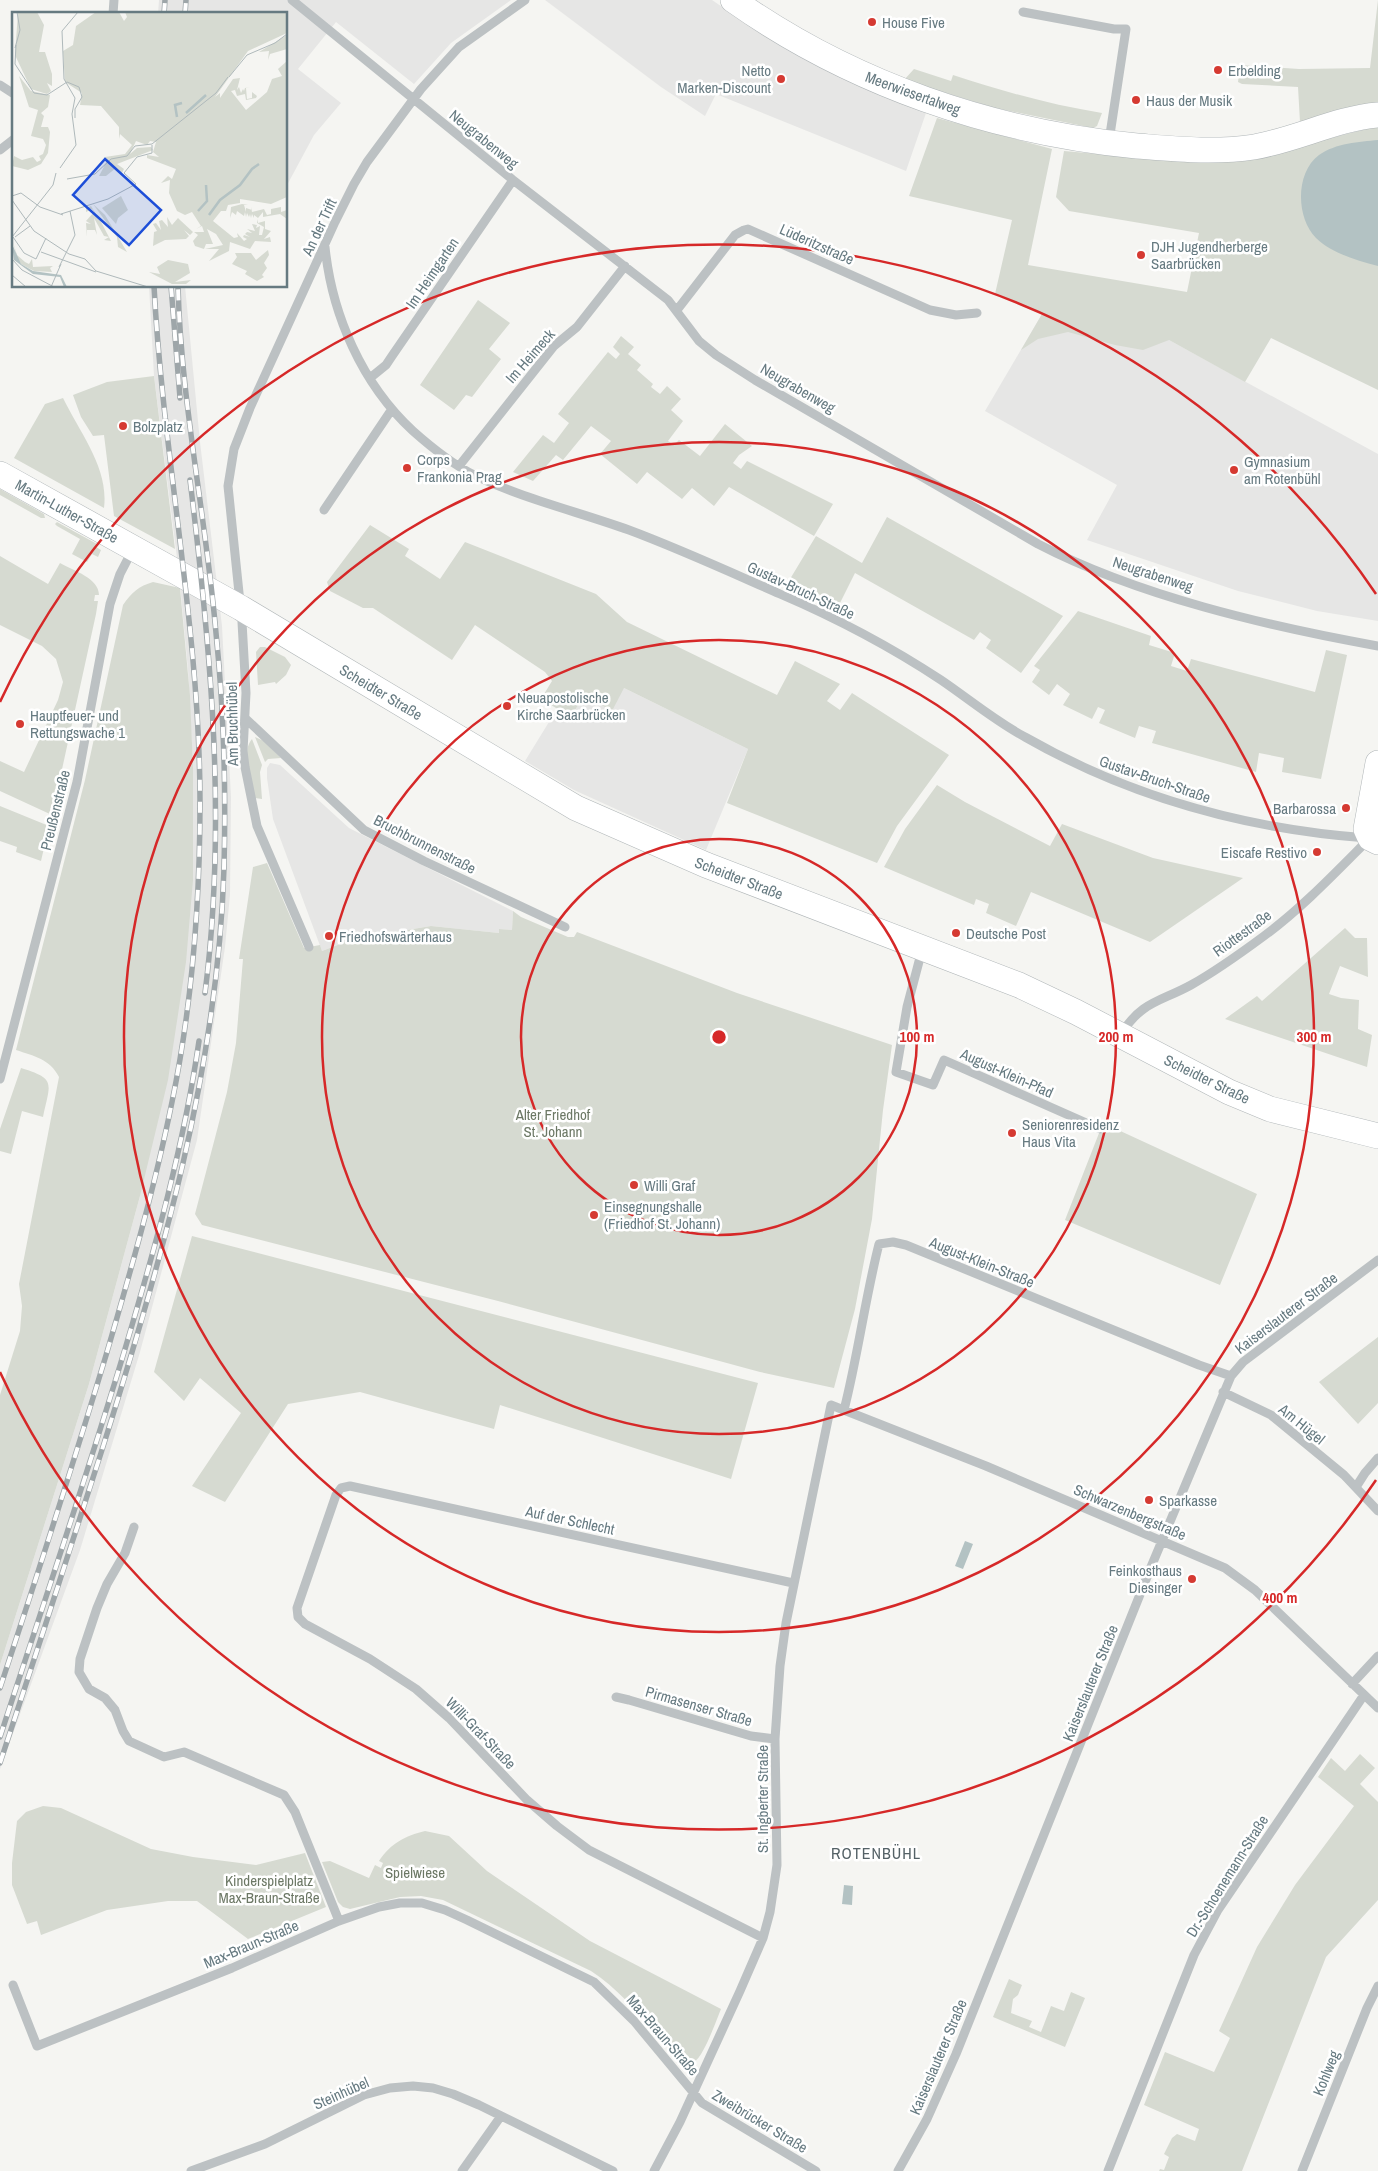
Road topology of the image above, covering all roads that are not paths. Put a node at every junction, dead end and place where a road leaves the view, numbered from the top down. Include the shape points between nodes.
1 (292, 0) edge
2 (525, 0) edge
3 (733, 0) edge
4 (1023, 12) dead end
5 (0, 85) edge
6 (12, 93) edge
7 (414, 99) junction
8 (1378, 114) edge
9 (12, 141) edge
10 (1109, 143) junction
11 (0, 150) edge
12 (513, 180) junction
13 (325, 247) junction
14 (625, 266) junction
15 (677, 310) junction
16 (977, 313) dead end
17 (370, 378) junction
18 (392, 410) junction
19 (459, 466) junction
20 (0, 474) edge
21 (324, 510) dead end
22 (134, 549) junction
23 (241, 608) junction
24 (1378, 646) edge
25 (246, 719) junction
26 (1378, 763) edge
27 (1374, 840) edge
28 (565, 927) dead end
29 (309, 947) dead end
30 (923, 948) junction
31 (1121, 1035) junction
32 (0, 1079) edge
33 (1100, 1129) dead end
34 (1378, 1136) edge
35 (1378, 1260) edge
36 (1231, 1376) junction
37 (1223, 1392) junction
38 (831, 1406) joint
39 (844, 1410) junction
40 (1378, 1458) edge
41 (341, 1488) joint
42 (1356, 1488) junction
43 (1378, 1511) edge
44 (134, 1527) dead end
45 (1162, 1540) junction
46 (794, 1583) junction
47 (1378, 1656) edge
48 (1352, 1684) junction
49 (1364, 1695) junction
50 (616, 1697) dead end
51 (1378, 1708) edge
52 (775, 1739) junction
53 (339, 1921) junction
54 (763, 1938) junction
55 (13, 1985) dead end
56 (1378, 1986) edge
57 (693, 2091) junction
58 (502, 2116) junction
59 (191, 2171) edge
60 (462, 2171) edge
61 (613, 2171) edge
62 (654, 2171) edge
63 (816, 2171) edge
64 (898, 2171) edge
65 (1108, 2171) edge
66 (1302, 2171) edge

1 - 7 street, Neugrabenweg
2 - 7 street, An der Trift via 459,47
3 - 10 main road, Meerwiesertalweg via 783,34 853,71 913,96 993,120 1060,136
4 - 10 street via 1126,29
5 - 6 street
7 - 12 street, Neugrabenweg
7 - 13 street, An der Trift via 358,177
8 - 10 main road, Meerwiesertalweg via 1254,147 1176,150
9 - 11 street
12 - 14 street, Neugrabenweg
12 - 17 street, Im Heimgarten via 386,365
13 - 17 street, Gustav-Bruch-Straße via 329,279 341,322
13 - 23 street, An der Trift via 234,449 228,486
14 - 15 street, Neugrabenweg
14 - 19 street, Im Heimeck via 577,328 554,346
15 - 16 street, Lüderitzstraße via 735,235 748,229 930,310 956,315
15 - 24 street, Neugrabenweg via 694,336 716,356 1055,552 1101,572 1227,612 1321,636
17 - 18 street, Gustav-Bruch-Straße
18 - 19 street, Gustav-Bruch-Straße
18 - 21 street
19 - 27 street, Gustav-Bruch-Straße via 499,485 631,531 798,602 908,660 1022,736 1099,776 1213,813
20 - 22 main road, Martin-Luther-Straße
22 - 23 main road, Scheidter Straße
22 - 32 street, Preußenstraße via 120,574 110,604 77,782
23 - 25 street, Am Bruchhübel
23 - 30 main road, Scheidter Straße via 576,808 706,865
25 - 28 street, Bruchbrunnenstraße via 364,830
25 - 29 street, Am Bruchhübel via 244,767 257,826
26 - 27 main road via 1366,829
27 - 31 street, Riottestraße via 1263,937 1190,985 1150,1003 1136,1014
30 - 31 main road, Scheidter Straße via 1040,994
30 - 33 street, August-Klein-Pfad via 905,1016 896,1072 933,1085 944,1060
31 - 34 main road, Scheidter Straße via 1229,1092 1270,1109
35 - 36 street, Kaiserslauterer Straße via 1242,1362
36 - 37 street, Kaiserslauterer Straße
36 - 39 street, August-Klein-Straße via 893,1242 879,1244
37 - 42 street, Am Hügel via 1272,1416
37 - 45 street, Kaiserslauterer Straße
38 - 39 street, Schwarzenbergstraße
38 - 46 street, St. Ingberter Straße
39 - 45 street, Schwarzenbergstraße
40 - 42 street
41 - 46 street, Auf der Schlecht via 350,1486
41 - 54 street, Willi-Graf-Straße via 297,1608 298,1617 305,1624 370,1658 416,1689 449,1718 527,1800 589,1850
42 - 43 street, Am Hügel
44 - 53 street via 125,1553 97,1608 80,1658 79,1672 89,1689 105,1698 115,1710 122,1731 129,1740 164,1756 184,1752 284,1795 295,1812
45 - 48 street, Schwarzenbergstraße via 1240,1577
45 - 64 street, Kaiserslauterer Straße via 956,2054 927,2119
46 - 52 street, St. Ingberter Straße via 780,1666
47 - 48 street
48 - 49 street, Schwarzenbergstraße
49 - 51 street, Schwarzenbergstraße
49 - 65 street, Dr.-Schoenemann-Straße via 1206,1932 1190,1964
50 - 52 street, Pirmasenser Straße via 751,1736
52 - 54 street, St. Ingberter Straße via 776,1865
53 - 55 street, Max-Braun-Straße via 232,1968 37,2046
53 - 57 street, Max-Braun-Straße via 400,1903 422,1903 467,1920 594,1982 634,2021
54 - 57 street, St. Ingberter Straße
56 - 66 street, Kohlweg
57 - 62 street, St. Ingberter Straße
57 - 63 street, Zweibrücker Straße via 702,2103
58 - 59 street, Steinhübel via 433,2088 390,2088 364,2095 265,2144
58 - 60 street
58 - 61 street, Steinhübel

